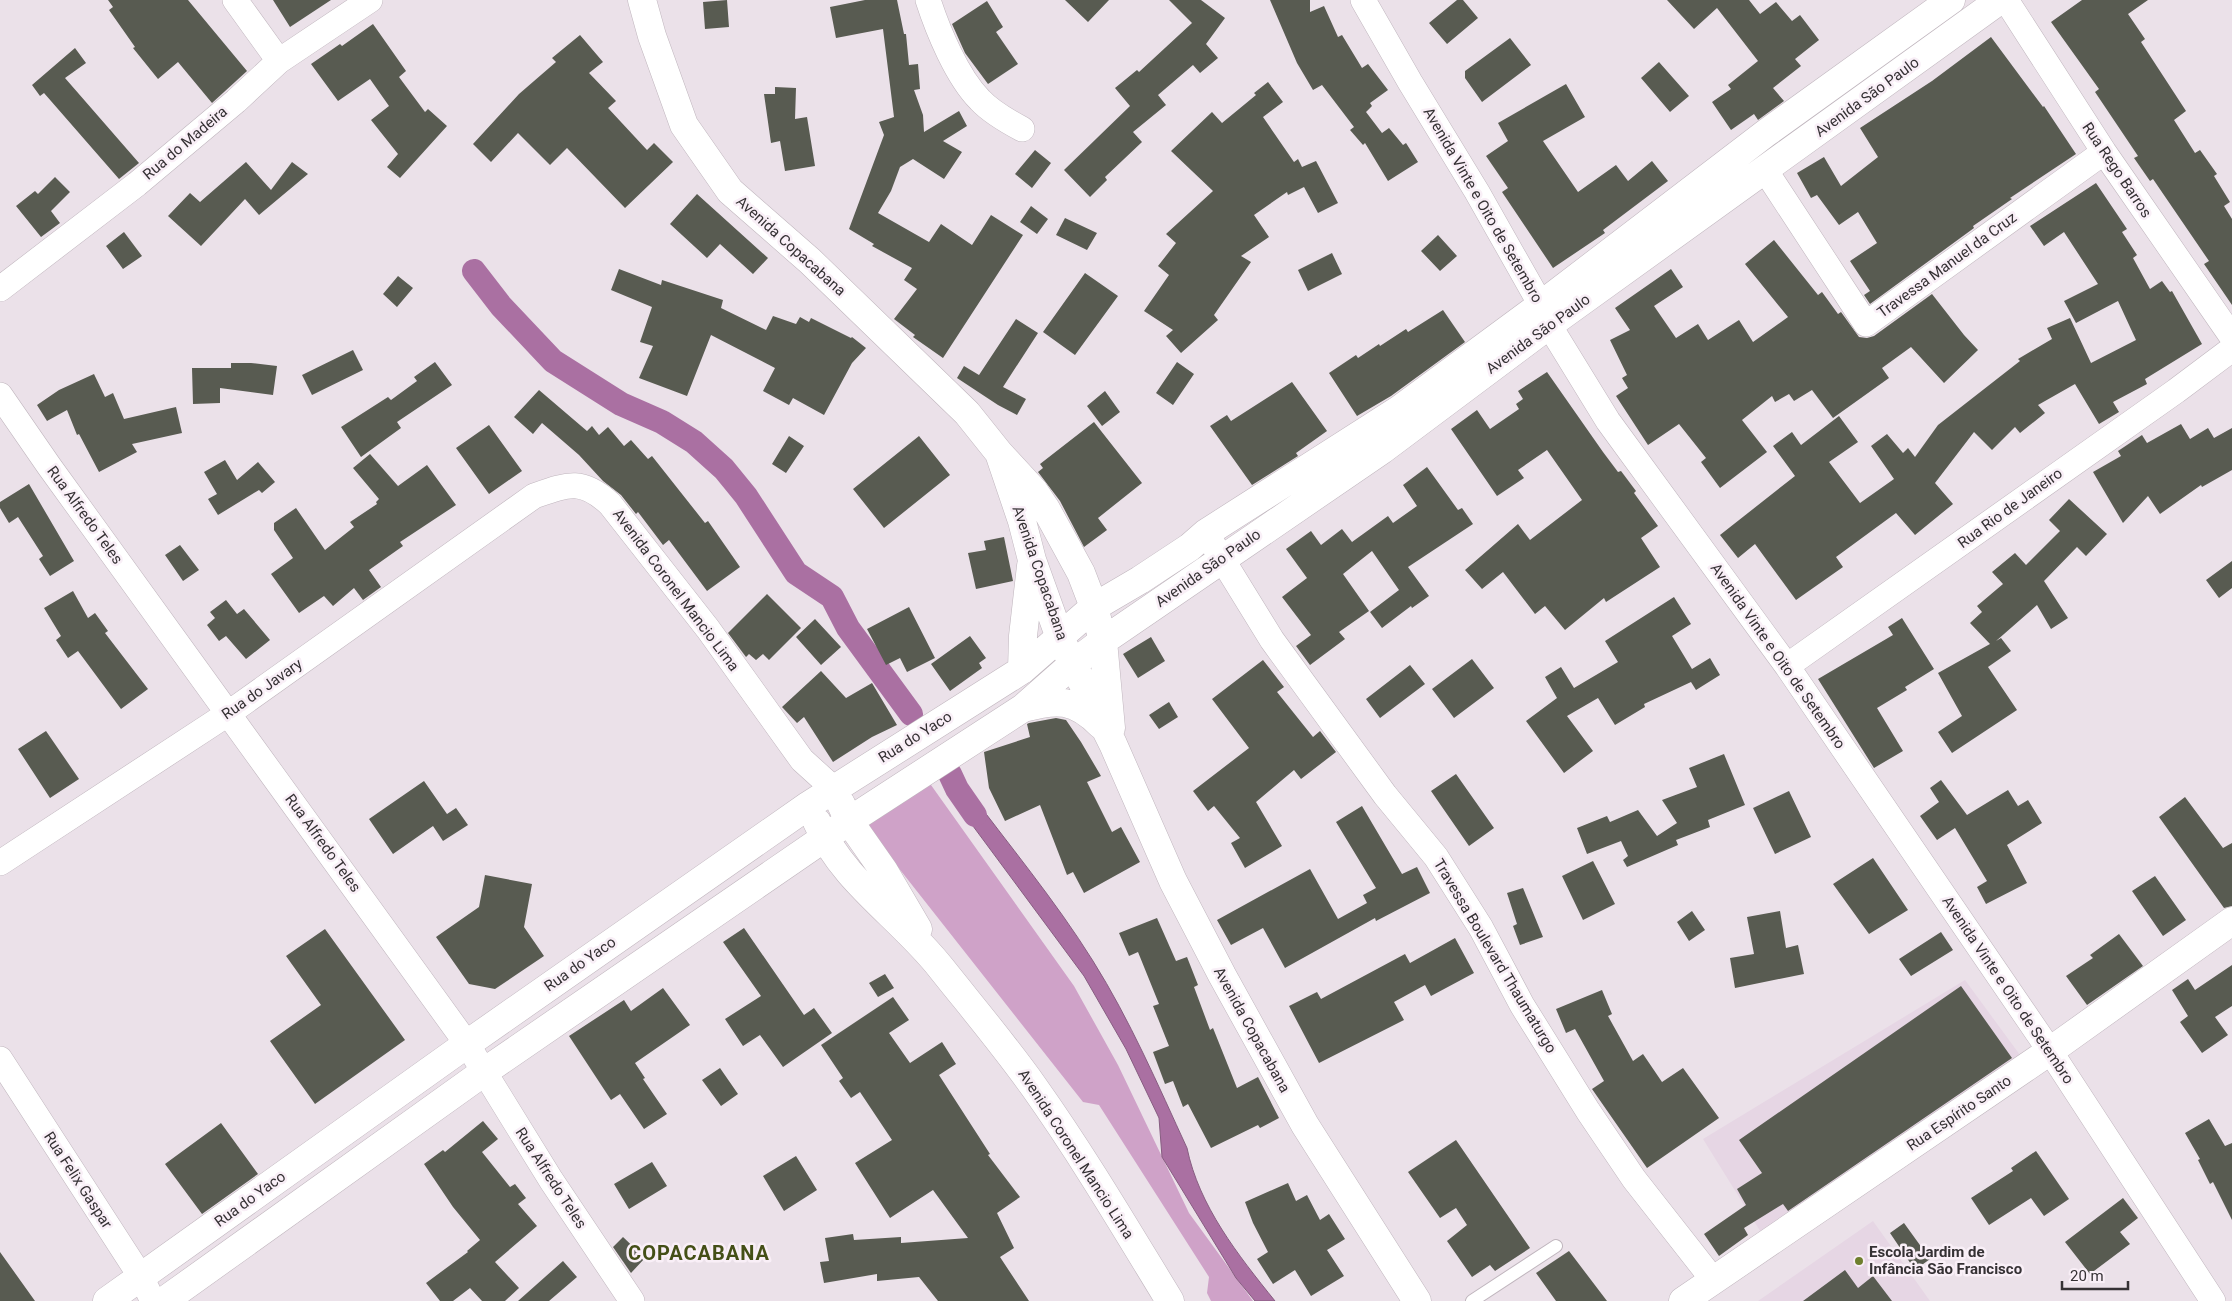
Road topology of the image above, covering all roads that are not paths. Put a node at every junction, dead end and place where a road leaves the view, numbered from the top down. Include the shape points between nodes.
1 (235, 0) edge
2 (370, 0) edge
3 (642, 0) edge
4 (928, 0) edge
5 (1363, 0) edge
6 (1951, 0) edge
7 (2000, 0) edge
8 (2006, 0) edge
9 (279, 61) junction
10 (1022, 129) dead end
11 (1766, 133) junction
12 (2104, 152) junction
13 (1774, 164) junction
14 (0, 289) edge
15 (1545, 315) junction
16 (2232, 337) edge
17 (2232, 349) edge
18 (0, 395) edge
19 (1374, 441) junction
20 (999, 453) junction
21 (519, 508) joint
22 (1206, 533) junction
23 (1222, 558) junction
24 (1032, 560) junction
25 (1074, 560) junction
26 (1137, 581) junction
27 (1094, 607) junction
28 (1060, 638) junction
29 (1103, 641) junction
30 (1074, 663) junction
31 (1787, 666) junction
32 (1022, 670) junction
33 (1023, 708) junction
34 (229, 713) junction
35 (1109, 738) junction
36 (802, 760) junction
37 (834, 788) junction
38 (809, 805) junction
39 (849, 821) junction
40 (824, 840) junction
41 (0, 863) edge
42 (2232, 921) edge
43 (939, 965) junction
44 (467, 1044) junction
45 (2050, 1051) junction
46 (0, 1059) edge
47 (484, 1072) junction
48 (1556, 1246) dead end
49 (140, 1278) junction
50 (1714, 1281) junction
51 (2202, 1298) edge
52 (107, 1301) edge
53 (153, 1301) edge
54 (164, 1301) edge
55 (632, 1301) edge
56 (1170, 1301) edge
57 (1417, 1301) edge
58 (1472, 1301) edge
59 (1683, 1301) edge

1 - 9 street
2 - 9 street, Rua do Madeira
3 - 20 street, Avenida Copacabana via 684,125 730,191 901,347 967,413
4 - 10 street via 948,50 969,85 980,100
5 - 15 street, Avenida Vinte e Oito de Setembro via 1477,192
6 - 11 street, Avenida São Paulo
7 - 13 street, Avenida São Paulo
8 - 12 street, Rua Rego Barros
9 - 14 street, Rua do Madeira via 136,184
11 - 13 street
11 - 15 street, Avenida São Paulo
12 - 13 street, Travessa Manuel da Cruz via 1866,324
12 - 16 street, Rua Rego Barros
13 - 15 street, Avenida São Paulo
15 - 19 street, Avenida São Paulo
15 - 31 street, Avenida Vinte e Oito de Setembro via 1608,421
17 - 31 street, Rua Rio de Janeiro
18 - 34 street, Rua Alfredo Teles
19 - 22 street, Avenida São Paulo
19 - 23 street, Avenida São Paulo
20 - 24 street, Avenida Copacabana
20 - 25 street, Avenida Copacabana via 1034,491
21 - 34 street, Rua do Javary
21 - 36 street, Avenida Coronel Mancio Lima via 534,496 566,486 582,486 597,491 708,629
22 - 23 street, Travessa Boulevard Thaumaturgo
22 - 26 street, Avenida São Paulo
23 - 29 street, Avenida São Paulo
23 - 50 street, Travessa Boulevard Thaumaturgo via 1272,640 1385,795 1436,857 1481,928 1522,1005 1634,1179
24 - 28 street, Avenida Copacabana
24 - 32 street
25 - 26 street via 1099,575
25 - 27 street, Avenida Copacabana
26 - 27 street, Avenida São Paulo
27 - 28 street, Avenida São Paulo
27 - 29 street, Avenida Copacabana
28 - 30 street, Avenida Copacabana
28 - 32 street, Rua do Yaco
29 - 30 street, Avenida São Paulo
29 - 35 street, Avenida Copacabana
30 - 33 street
30 - 35 street, Avenida Copacabana
31 - 45 street, Avenida Vinte e Oito de Setembro
32 - 37 street, Rua do Yaco
33 - 35 street via 1049,701 1074,704 1086,712
33 - 39 street
34 - 41 street, Rua do Javary
34 - 44 street, Rua Alfredo Teles
35 - 57 street, Avenida Copacabana via 1173,881 1222,975 1305,1125
36 - 37 street, Avenida Coronel Mancio Lima
36 - 38 street, Avenida Coronel Mancio Lima
37 - 38 street, Rua do Yaco
37 - 39 street, Avenida Coronel Mancio Lima
38 - 40 street, Avenida Coronel Mancio Lima
38 - 44 street, Rua do Yaco
39 - 40 street
39 - 43 street, Avenida Coronel Mancio Lima via 884,871
40 - 43 street, Avenida Coronel Mancio Lima via 852,877
40 - 47 street
42 - 45 street, Rua Espírito Santo
43 - 56 street, Avenida Coronel Mancio Lima via 1033,1086 1086,1164
44 - 47 street, Rua Alfredo Teles
44 - 49 street, Rua do Yaco
45 - 50 street, Rua Espírito Santo
45 - 51 street, Avenida Vinte e Oito de Setembro
46 - 49 street, Rua Felix Gaspar
47 - 54 street
47 - 55 street, Rua Alfredo Teles via 550,1180
48 - 58 lane
49 - 52 street, Rua do Yaco
49 - 53 street, Rua Felix Gaspar
50 - 59 street, Rua Espírito Santo

